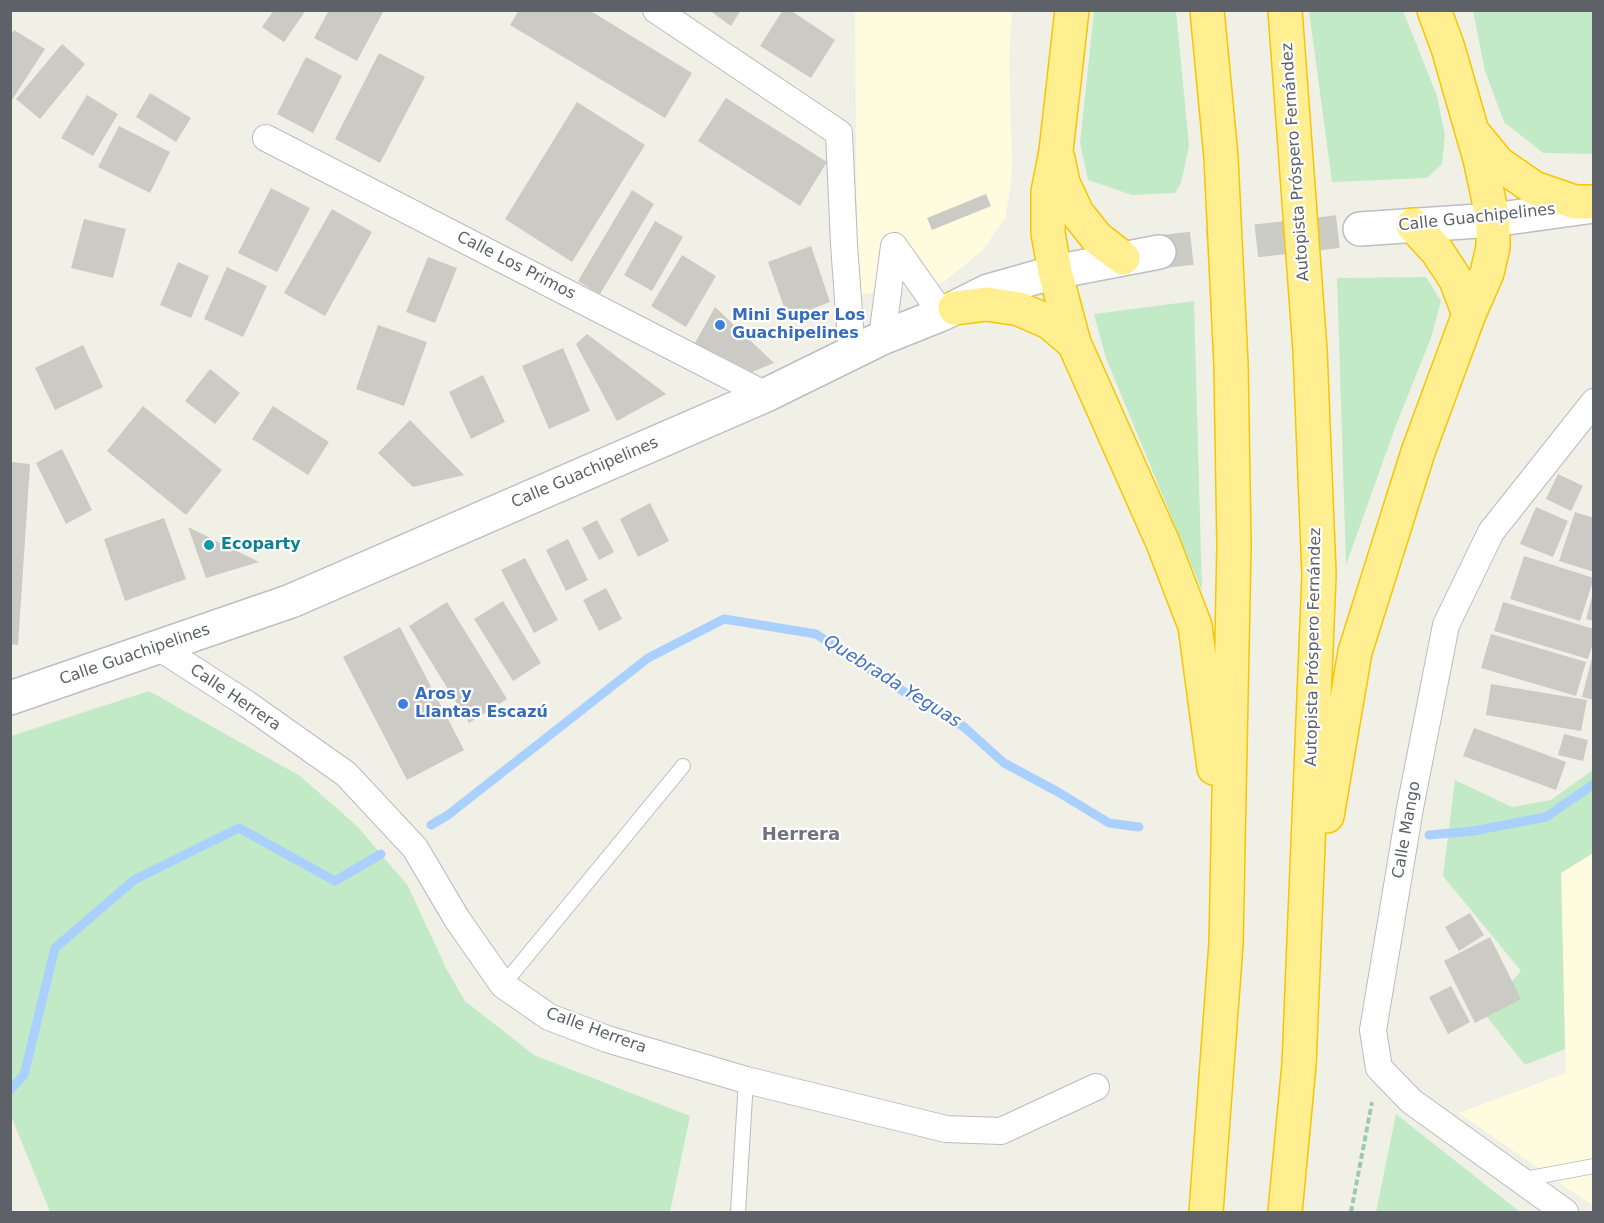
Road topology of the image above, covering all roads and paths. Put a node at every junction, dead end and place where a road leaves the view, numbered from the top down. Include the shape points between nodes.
1 (656, 10) edge
2 (1072, 10) edge
3 (1207, 10) edge
4 (1285, 10) edge
5 (1434, 10) edge
6 (1470, 129) junction
7 (266, 138) dead end
8 (1056, 151) junction
9 (1593, 204) edge
10 (1493, 220) junction
11 (1413, 225) junction
12 (1360, 229) tunnel mouth
13 (1159, 252) tunnel mouth
14 (1123, 258) junction
15 (1055, 273) junction
16 (948, 311) junction
17 (1469, 314) junction
18 (882, 338) junction
19 (1074, 343) junction
20 (852, 354) junction
21 (766, 395) junction
22 (1593, 402) edge
23 (159, 648) junction
24 (10, 698) edge
25 (683, 766) dead end
26 (1226, 944) junction
27 (503, 985) junction
28 (1302, 993) junction
29 (1379, 1068) junction
30 (746, 1080) junction
31 (1096, 1087) dead end
32 (1593, 1166) edge
33 (1519, 1179) junction
34 (738, 1212) edge
35 (1206, 1212) edge
36 (1285, 1212) edge
37 (1351, 1212) edge
38 (1565, 1212) edge

1 - 20 street via 839,133
2 - 8 highway
3 - 26 highway via 1221,158 1231,365 1233,579
4 - 28 highway, Autopista Próspero Fernández via 1310,350 1319,575
5 - 6 highway
6 - 9 highway via 1498,163 1534,188
6 - 10 highway
7 - 21 street, Calle Los Primos
8 - 14 highway via 1063,183 1077,213 1097,238
8 - 15 highway via 1048,192 1048,233
9 - 10 street, Calle Guachipelines
10 - 11 street, Calle Guachipelines
10 - 17 highway via 1493,247 1487,273
11 - 12 street, Calle Guachipelines
11 - 17 highway via 1450,270
13 - 14 street, Calle Guachipelines
14 - 15 street, Calle Guachipelines
15 - 16 street, Calle Guachipelines via 988,291
15 - 19 highway
16 - 18 street, Calle Guachipelines
16 - 18 street via 894,246
16 - 19 highway via 987,304 1019,309 1049,322
17 - 28 highway via 1418,452 1355,652
18 - 20 street, Calle Guachipelines
19 - 26 highway via 1163,543 1195,626 1213,763
20 - 21 street, Calle Guachipelines
21 - 23 street, Calle Guachipelines via 291,600
22 - 29 street, Calle Mango via 1491,532 1446,625 1373,1030
23 - 24 street, Calle Guachipelines
23 - 27 street, Calle Herrera via 346,774 415,848
25 - 27 lane
26 - 35 highway
27 - 30 street, Calle Herrera via 549,1017 607,1039
28 - 36 highway, Autopista Próspero Fernández
29 - 33 street via 1411,1101
29 - 37 path
30 - 31 street, Calle Herrera via 946,1129 1001,1131
30 - 34 lane
32 - 33 lane
33 - 38 street

